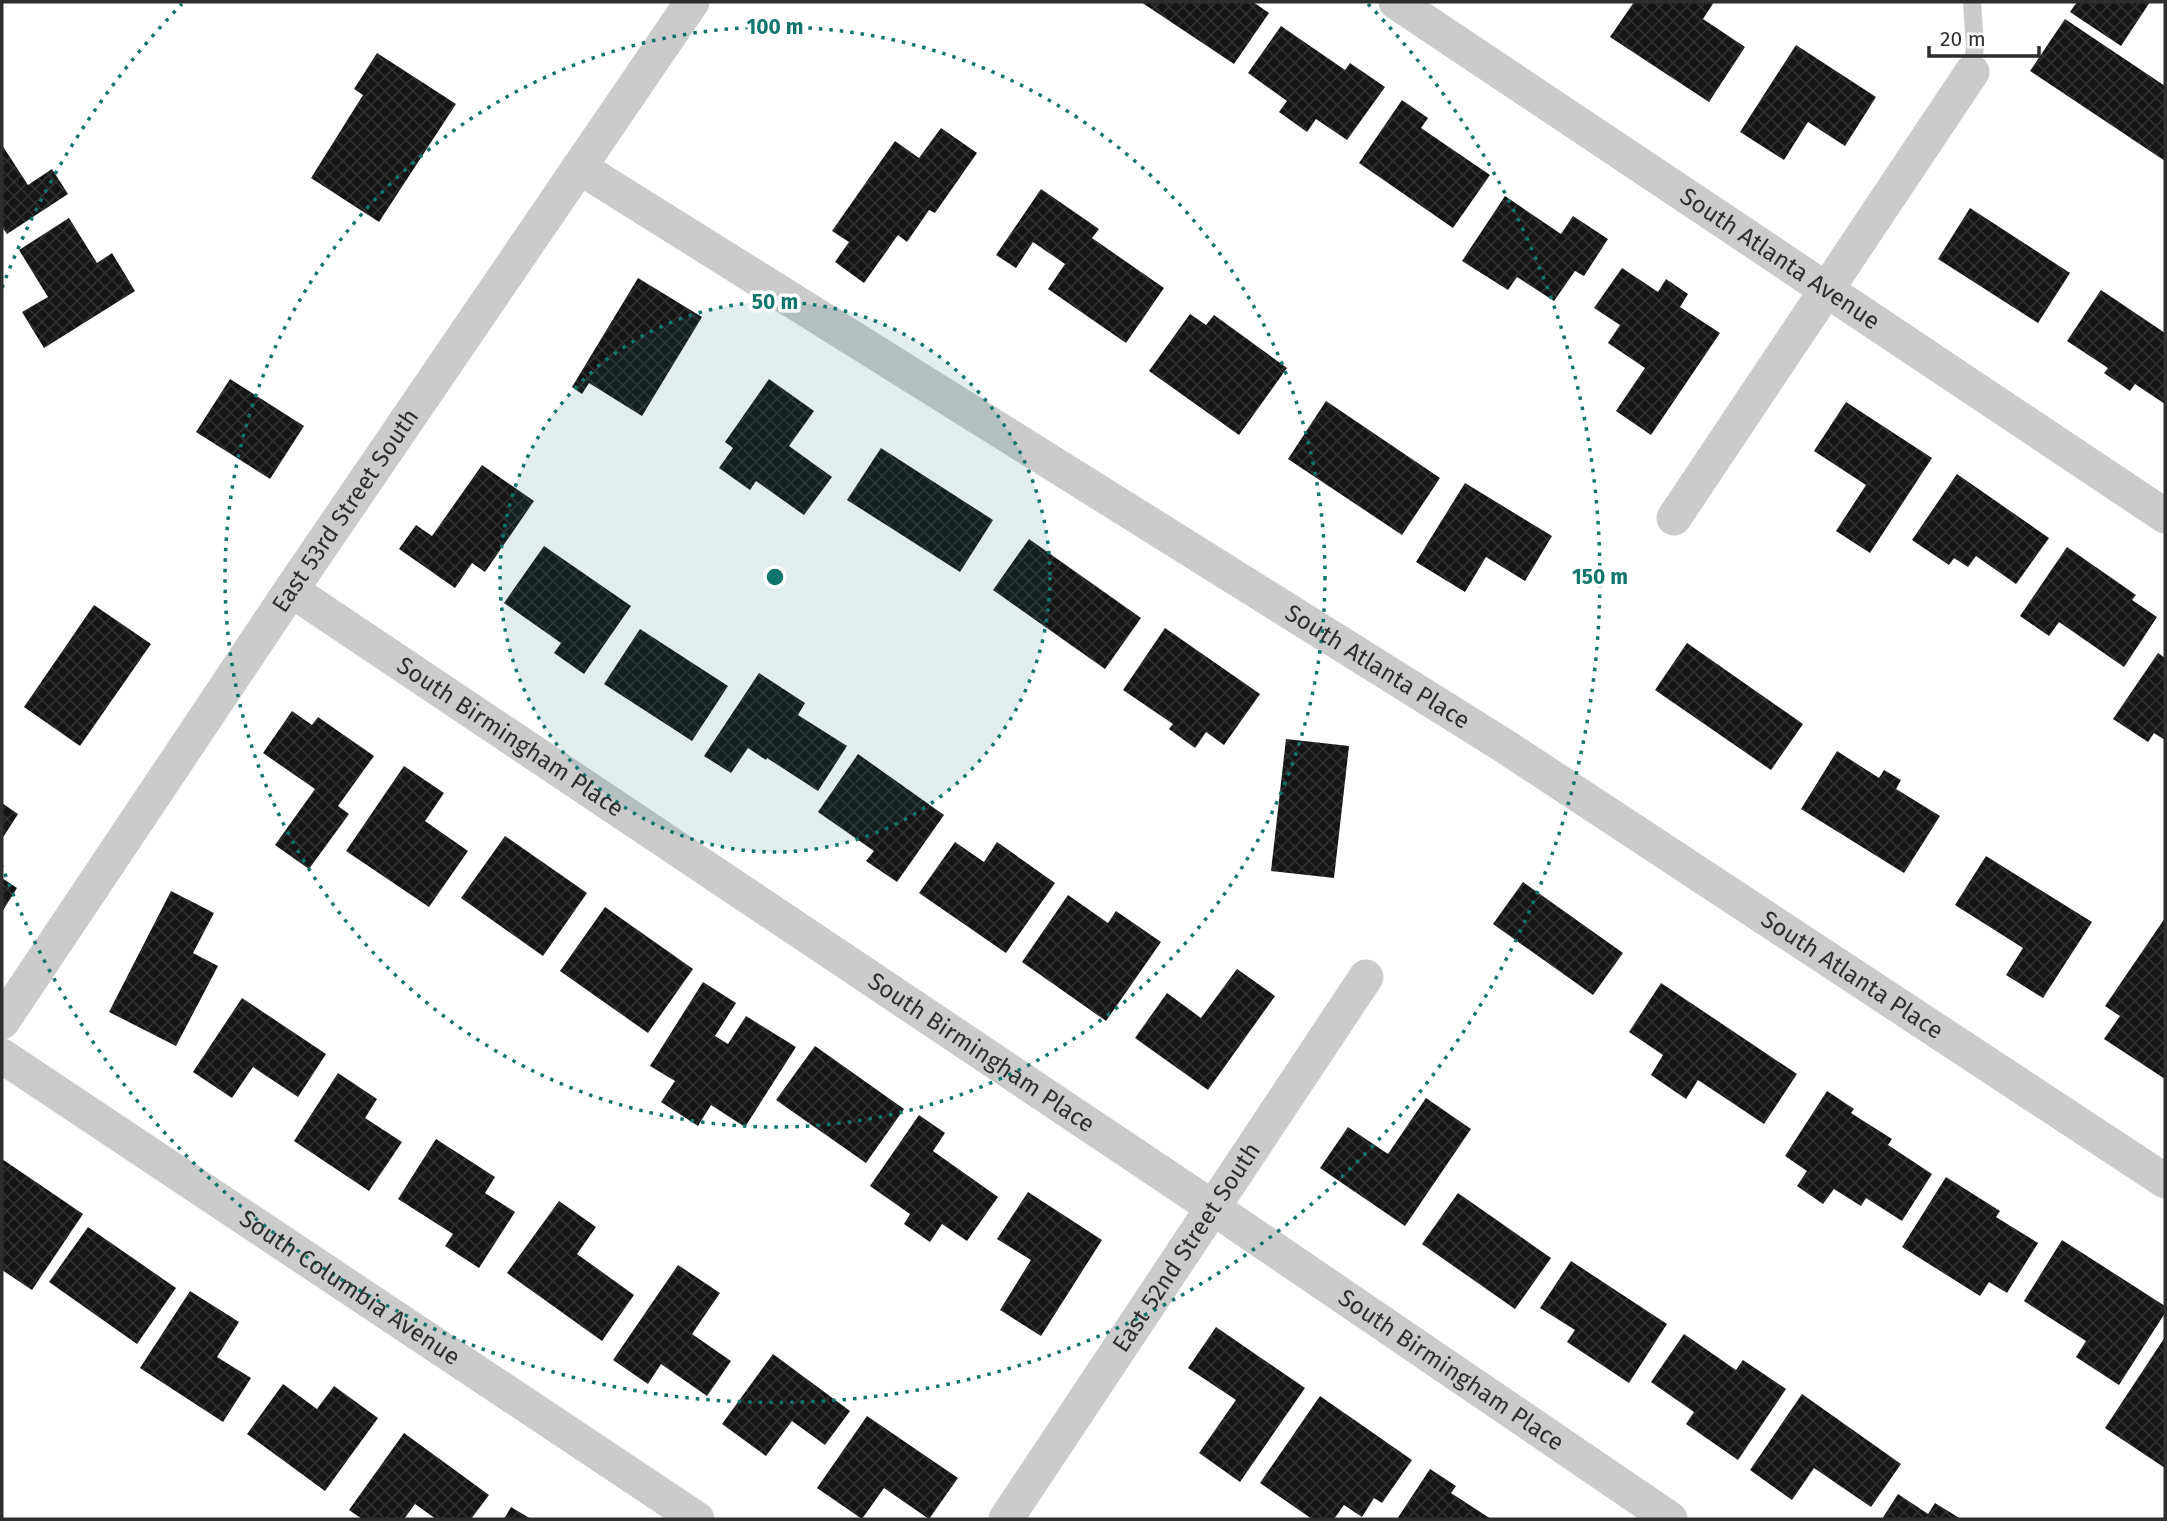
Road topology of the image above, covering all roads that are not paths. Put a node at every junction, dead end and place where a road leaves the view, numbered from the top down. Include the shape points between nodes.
1 (692, 2) edge
2 (1396, 2) edge
3 (1972, 2) edge
4 (1972, 72) joint
5 (579, 167) junction
6 (1826, 291) junction
7 (2165, 516) edge
8 (1674, 518) dead end
9 (290, 590) junction
10 (1366, 977) dead end
11 (2, 1022) edge
12 (2, 1056) edge
13 (2165, 1181) edge
14 (1212, 1206) junction
15 (697, 1519) edge
16 (1006, 1519) edge
17 (1670, 1519) edge

1 - 5 street, East 53rd Street South
2 - 6 street, South Atlanta Avenue
3 - 4 lane
4 - 6 street
5 - 9 street, East 53rd Street South
5 - 13 street, South Atlanta Place via 1506,747
6 - 7 street, South Atlanta Avenue
6 - 8 street
9 - 11 street, East 53rd Street South
9 - 14 street, South Birmingham Place
10 - 14 street, East 52nd Street South
12 - 15 street, South Columbia Avenue
14 - 16 street, East 52nd Street South
14 - 17 street, South Birmingham Place

